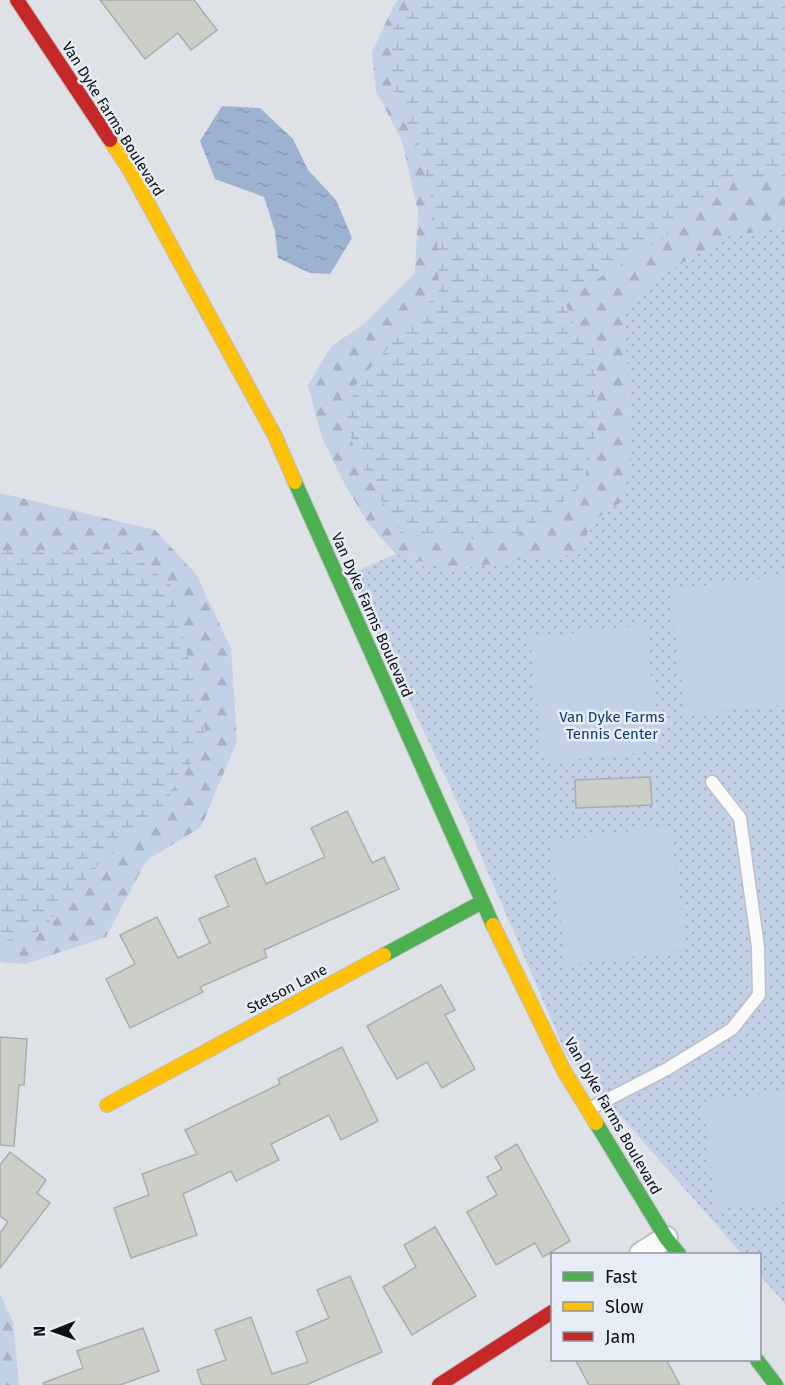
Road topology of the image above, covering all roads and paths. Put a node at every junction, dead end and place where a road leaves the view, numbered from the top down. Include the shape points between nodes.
1 (19, 1) edge
2 (712, 782) dead end
3 (482, 902) junction
4 (107, 1105) dead end
5 (588, 1110) junction
6 (672, 1246) edge
7 (645, 1253) edge
8 (551, 1313) edge
9 (758, 1361) edge
10 (439, 1385) edge
11 (776, 1385) edge

1 - 3 street, Van Dyke Farms Boulevard via 128,168 275,436
2 - 5 lane via 740,818 758,946 759,995 732,1029
3 - 4 street, Stetson Lane
3 - 5 street, Van Dyke Farms Boulevard via 564,1071
5 - 6 street, Van Dyke Farms Boulevard
6 - 7 street
8 - 10 street
9 - 11 street

